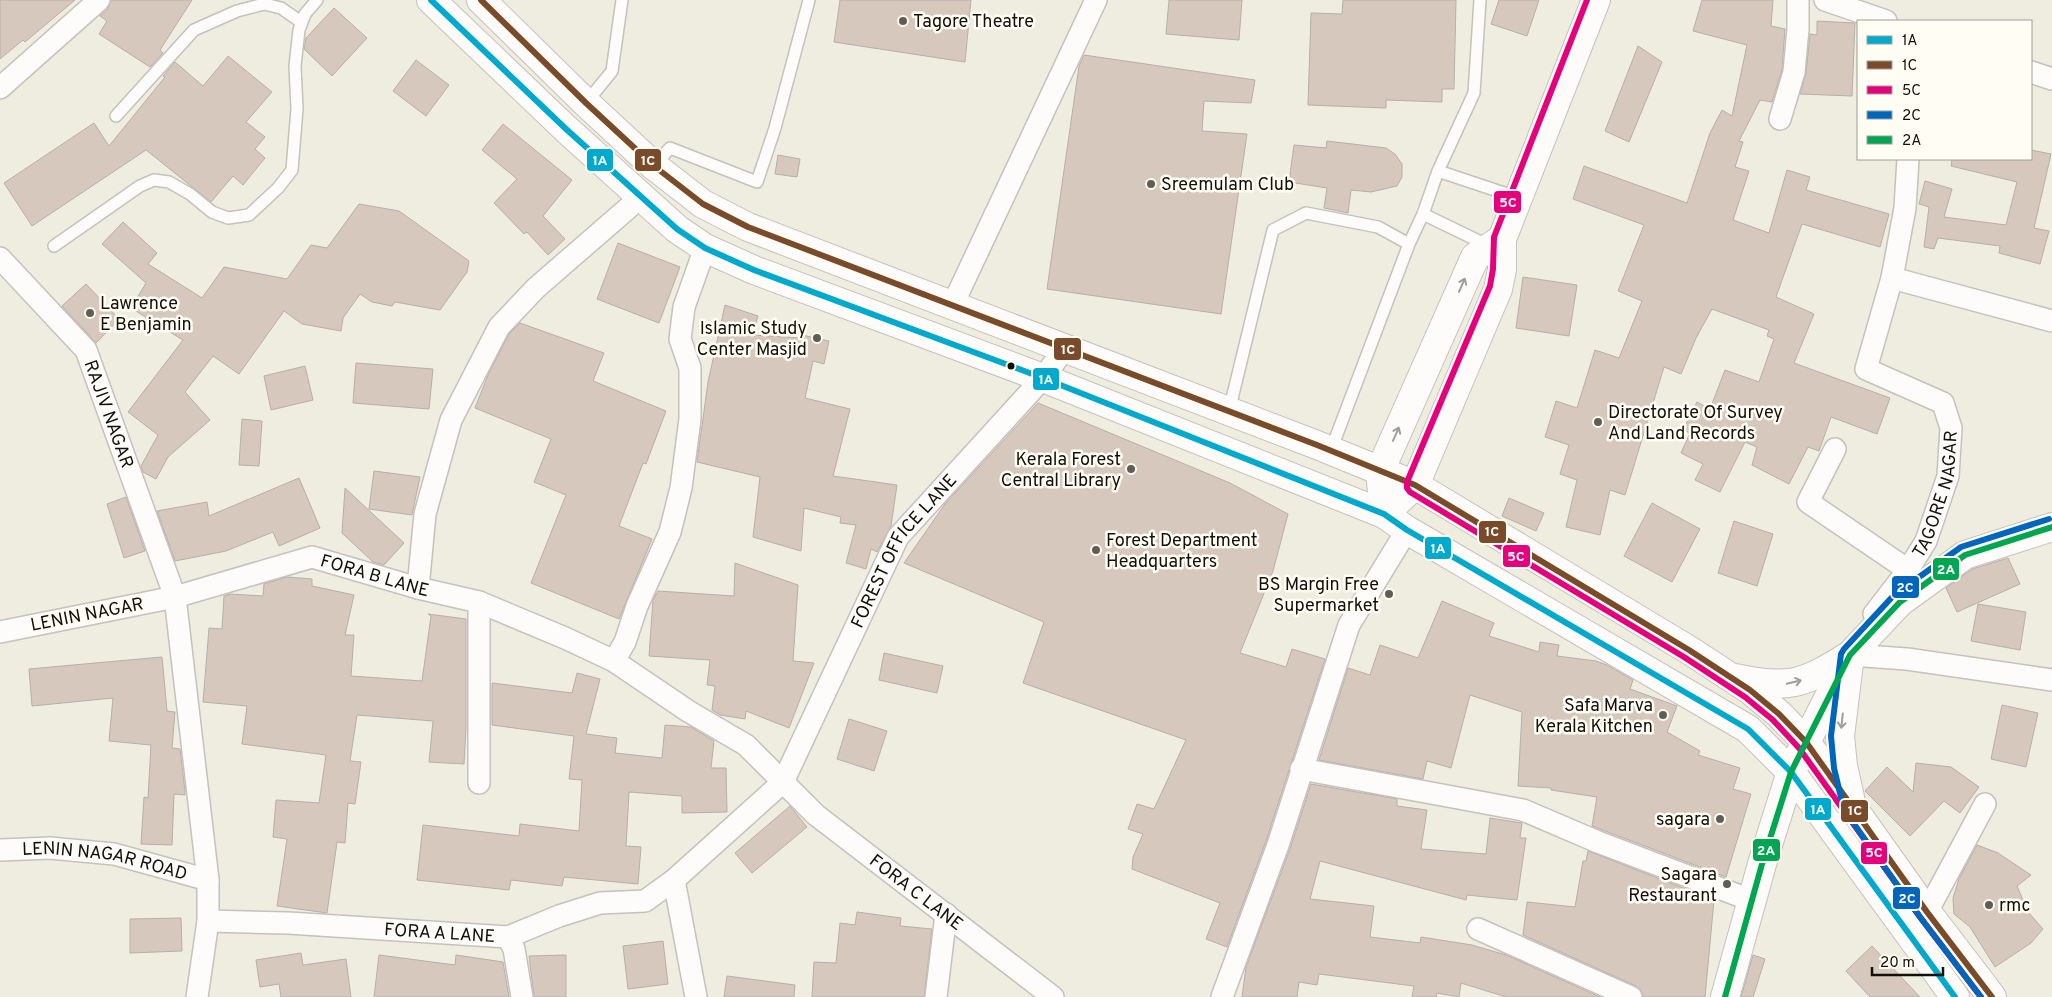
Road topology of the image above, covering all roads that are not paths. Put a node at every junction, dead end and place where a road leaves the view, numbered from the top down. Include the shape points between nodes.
1 (99, 0) edge
2 (317, 0) edge
3 (431, 0) edge
4 (481, 0) edge
5 (622, 0) edge
6 (809, 0) edge
7 (1096, 0) edge
8 (1480, 0) edge
9 (1596, 0) edge
10 (1798, 0) edge
11 (1825, 0) edge
12 (1883, 20) edge
13 (301, 22) junction
14 (2032, 72) edge
15 (2052, 79) edge
16 (0, 88) edge
17 (586, 103) junction
18 (116, 116) dead end
19 (1780, 119) dead end
20 (1908, 160) edge
21 (654, 166) junction
22 (1438, 171) junction
23 (642, 196) junction
24 (1519, 198) junction
25 (1423, 214) junction
26 (1496, 243) junction
27 (1409, 244) junction
28 (54, 246) dead end
29 (705, 248) junction
30 (0, 258) edge
31 (1892, 278) junction
32 (953, 304) junction
33 (2052, 321) edge
34 (1066, 348) junction
35 (1043, 378) junction
36 (1229, 411) junction
37 (1835, 449) dead end
38 (1331, 450) junction
39 (1380, 471) junction
40 (1415, 485) junction
41 (1384, 514) junction
42 (2052, 527) edge
43 (1407, 530) junction
44 (1908, 570) junction
45 (418, 588) junction
46 (175, 597) junction
47 (479, 602) junction
48 (0, 632) edge
49 (1850, 655) junction
50 (614, 661) junction
51 (1729, 676) junction
52 (2052, 680) edge
53 (1806, 742) junction
54 (1301, 769) junction
55 (1791, 772) junction
56 (783, 782) junction
57 (479, 783) dead end
58 (1985, 804) dead end
59 (1852, 806) junction
60 (0, 850) edge
61 (208, 880) junction
62 (674, 880) junction
63 (1753, 901) junction
64 (1927, 912) junction
65 (946, 914) junction
66 (208, 920) junction
67 (1478, 929) dead end
68 (508, 937) junction
69 (198, 997) edge
70 (522, 997) edge
71 (696, 997) edge
72 (936, 997) edge
73 (1053, 997) edge
74 (1222, 997) edge
75 (1631, 997) edge
76 (1725, 997) edge
77 (1955, 997) edge
78 (1992, 997) edge

1 - 16 street
2 - 13 lane
3 - 23 main road via 566,129
4 - 17 main road
5 - 17 lane via 612,70
6 - 21 lane via 757,182 670,148
7 - 32 street
8 - 22 lane via 1474,93
9 - 24 main road
10 - 19 street via 1794,72
11 - 12 street
13 - 18 lane via 282,8 264,4 194,30
13 - 28 lane via 295,66 297,109 292,170 249,215 228,218 212,212 169,182 154,180 140,186
14 - 15 street
17 - 21 main road
20 - 31 street, TAGORE NAGAR via 1906,208
21 - 32 main road via 703,204 748,227
22 - 24 lane
22 - 25 lane
23 - 29 main road via 676,229
23 - 45 street via 536,288 499,327 452,420 425,514
24 - 26 main road
25 - 26 lane
25 - 27 lane
39 -> 26 main road via 1475,257
26 - 40 main road via 1502,270 1498,289
27 - 36 lane via 1378,227 1306,213 1273,230
27 - 38 lane
29 - 35 main road via 754,270
29 - 50 street via 684,308 680,339 690,368 690,419 681,488 670,532 637,606 625,642
30 - 46 street, RAJIV NAGAR via 86,350
31 - 33 street
31 - 44 street, TAGORE NAGAR via 1866,369 1943,403 1951,428 1948,476 1926,541
32 - 34 main road
34 - 35 street, FOREST OFFICE LANE
34 - 36 main road
35 - 41 main road
35 - 56 street, FOREST OFFICE LANE via 898,537
36 - 38 main road
37 - 44 street via 1808,502
38 - 39 main road
39 - 40 main road
39 - 41 main road
40 - 41 main road
40 - 51 main road
41 - 43 main road
42 - 49 main road via 1965,555 1900,602
43 - 54 street via 1350,625
43 - 55 main road via 1748,729
44 - 49 street, TAGORE NAGAR via 1870,619
45 - 46 street, FORA B LANE via 312,557
45 - 47 street, FORA B LANE
46 - 48 street, LENIN NAGAR
46 - 61 street
47 - 50 street, FORA B LANE
47 - 57 street
51 -> 49 main road via 1761,684 1792,684 1820,674
49 - 52 street
49 - 53 main road
49 -> 59 main road via 1840,736
50 - 56 street, FORA B LANE via 746,745
51 - 53 main road via 1779,714
53 - 55 main road
53 - 59 main road
54 - 63 street via 1524,810
54 - 74 street via 1278,845
55 - 63 main road
55 - 77 main road
56 - 62 street, FORA A LANE
56 - 65 street, FORA C LANE via 816,815
58 - 64 street
59 - 64 main road
60 - 61 street, LENIN NAGAR ROAD via 50,848 114,854
61 - 66 street
62 - 68 street, FORA A LANE via 645,901 600,904 558,916
62 - 71 street
63 - 76 main road
64 - 78 main road
65 - 72 street
65 - 73 street, FORA C LANE
66 - 68 street, FORA A LANE
66 - 69 street
67 - 75 street
68 - 70 street via 514,949

